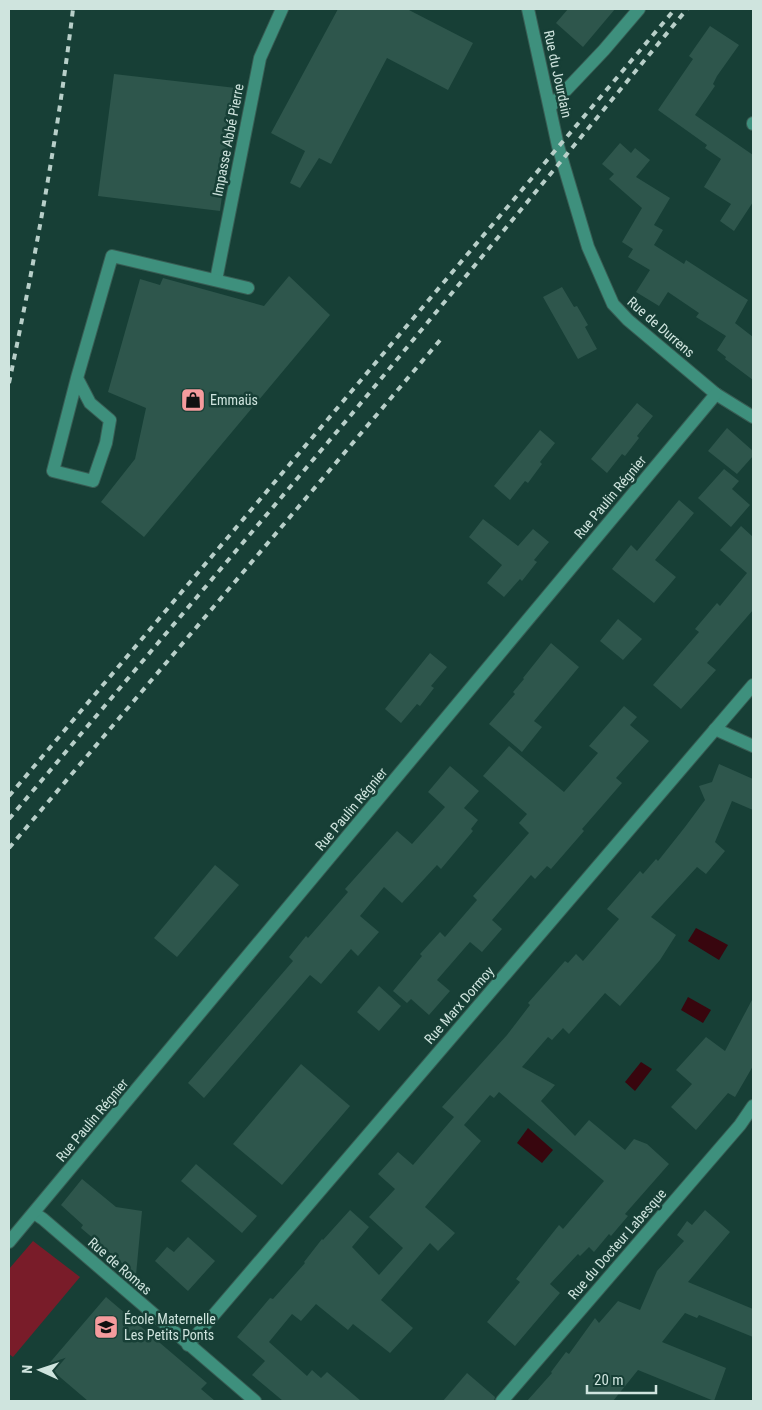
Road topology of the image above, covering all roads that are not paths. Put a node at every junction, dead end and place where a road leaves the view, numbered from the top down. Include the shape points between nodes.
1 (282, 9) edge
2 (528, 9) edge
3 (639, 9) edge
4 (550, 107) junction
5 (558, 146) joint
6 (216, 280) junction
7 (248, 288) dead end
8 (77, 378) junction
9 (716, 394) junction
10 (753, 418) edge
11 (753, 685) edge
12 (715, 729) junction
13 (753, 746) edge
14 (753, 1106) edge
15 (740, 1125) junction
16 (753, 1128) edge
17 (34, 1213) junction
18 (9, 1242) edge
19 (188, 1345) junction
20 (255, 1401) edge
21 (502, 1401) edge

1 - 6 street, Impasse Abbé Pierre via 260,58
2 - 4 street, Rue du Jourdain
3 - 4 street
4 - 5 street, Rue du Jourdain
5 - 9 street, Rue de Durrens via 588,247 613,304
6 - 7 street
6 - 8 street via 112,256
8 - 8 street via 90,403 110,420 93,481 53,471
9 - 10 street, Rue de Durrens
9 - 17 street, Rue Paulin Régnier
11 - 12 street, Rue Marx Dormoy
12 - 13 street
12 - 19 street, Rue Marx Dormoy
14 - 15 street, Rue du Docteur Labesque
15 - 16 street
15 - 21 street, Rue du Docteur Labesque
17 - 18 street, Rue Paulin Régnier
17 - 19 street, Rue de Romas
19 - 20 street, Rue de Romas

